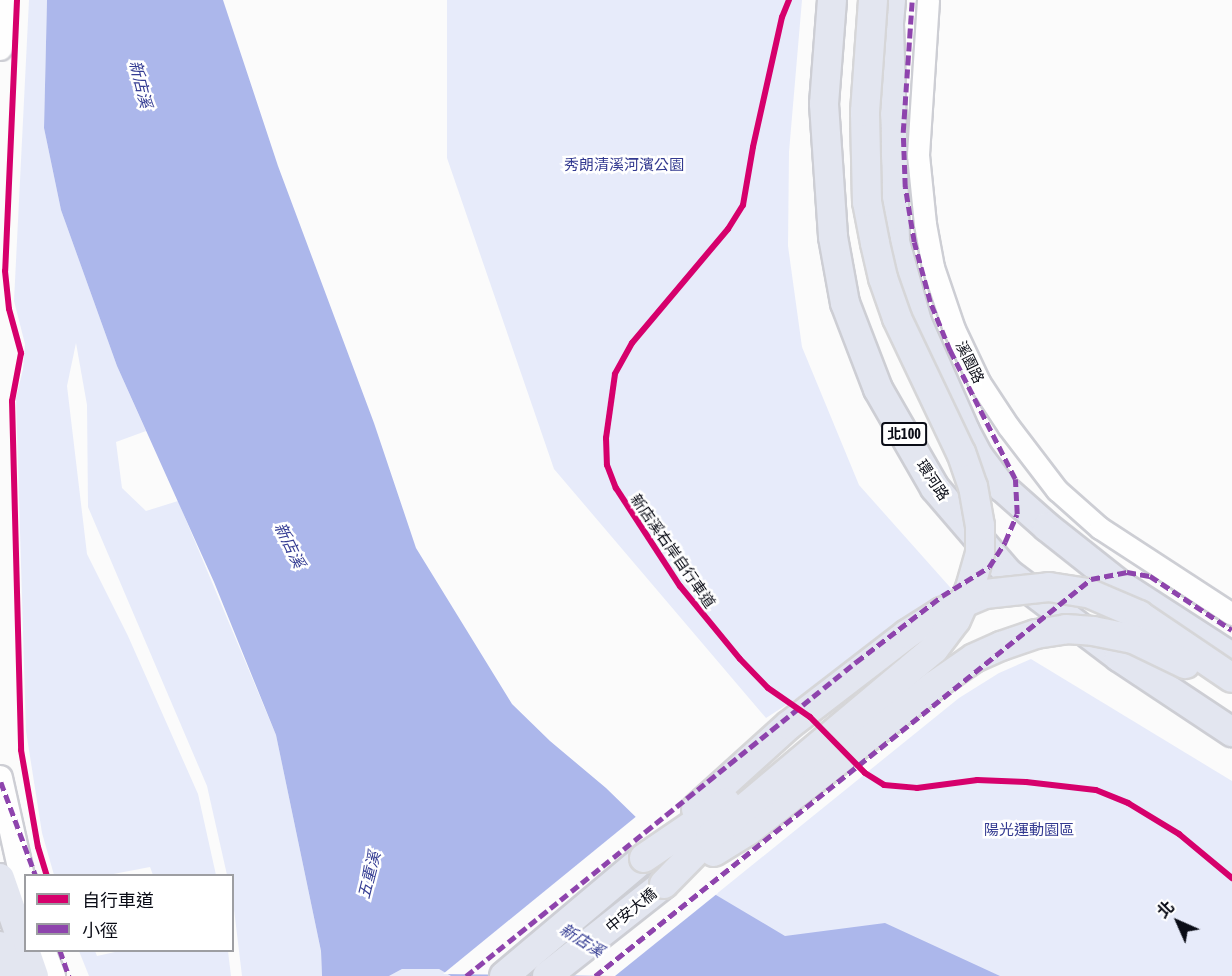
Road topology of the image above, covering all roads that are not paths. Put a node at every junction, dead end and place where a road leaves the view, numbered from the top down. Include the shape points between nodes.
1 (3, 0) edge
2 (832, 0) edge
3 (857, 0) edge
4 (873, 0) edge
5 (891, 0) edge
6 (928, 0) edge
7 (0, 48) edge
8 (1232, 614) edge
9 (1232, 657) edge
10 (1232, 678) edge
11 (1232, 694) edge
12 (1232, 732) edge
13 (0, 778) edge
14 (644, 858) junction
15 (0, 878) edge
16 (664, 884) junction
17 (24, 885) edge
18 (564, 924) junction
19 (0, 946) edge
20 (24, 947) edge
21 (26, 952) edge
22 (43, 952) edge
23 (563, 968) edge
24 (9, 976) edge
25 (34, 976) edge
26 (52, 976) edge
27 (483, 976) edge
28 (504, 976) edge
29 (547, 976) edge

1 - 7 main road
2 - 12 highway, 環河路 / 北100 via 824,104 833,237 845,303 879,390 935,488 1008,573 1119,657
3 - 14 highway, bridge via 852,99 854,198 859,233 876,304 936,432 963,503 963,561 952,594 917,646 753,784
4 - 16 highway, bridge via 865,112 867,202 883,278 900,327 974,487 980,553 956,620 934,649 710,837
5 - 9 highway via 895,242 916,322 965,431 1002,487 1047,526 1119,585
6 - 8 street, 溪園路 via 918,155 925,224 933,267 950,318 979,382 1058,490 1100,528
10 - 14 highway, bridge via 1139,615 1088,593 1049,587 985,594 942,612 841,684 732,774
11 - 16 highway, bridge via 1180,661 1133,639 1066,629 1036,634 974,658 748,831
13 - 17 main road
14 - 18 highway
15 - 20 highway
16 - 23 highway, 中安大橋
18 - 27 highway
18 - 28 highway
19 - 24 highway
21 - 25 highway
22 - 26 main road
23 - 29 highway, 中安大橋

